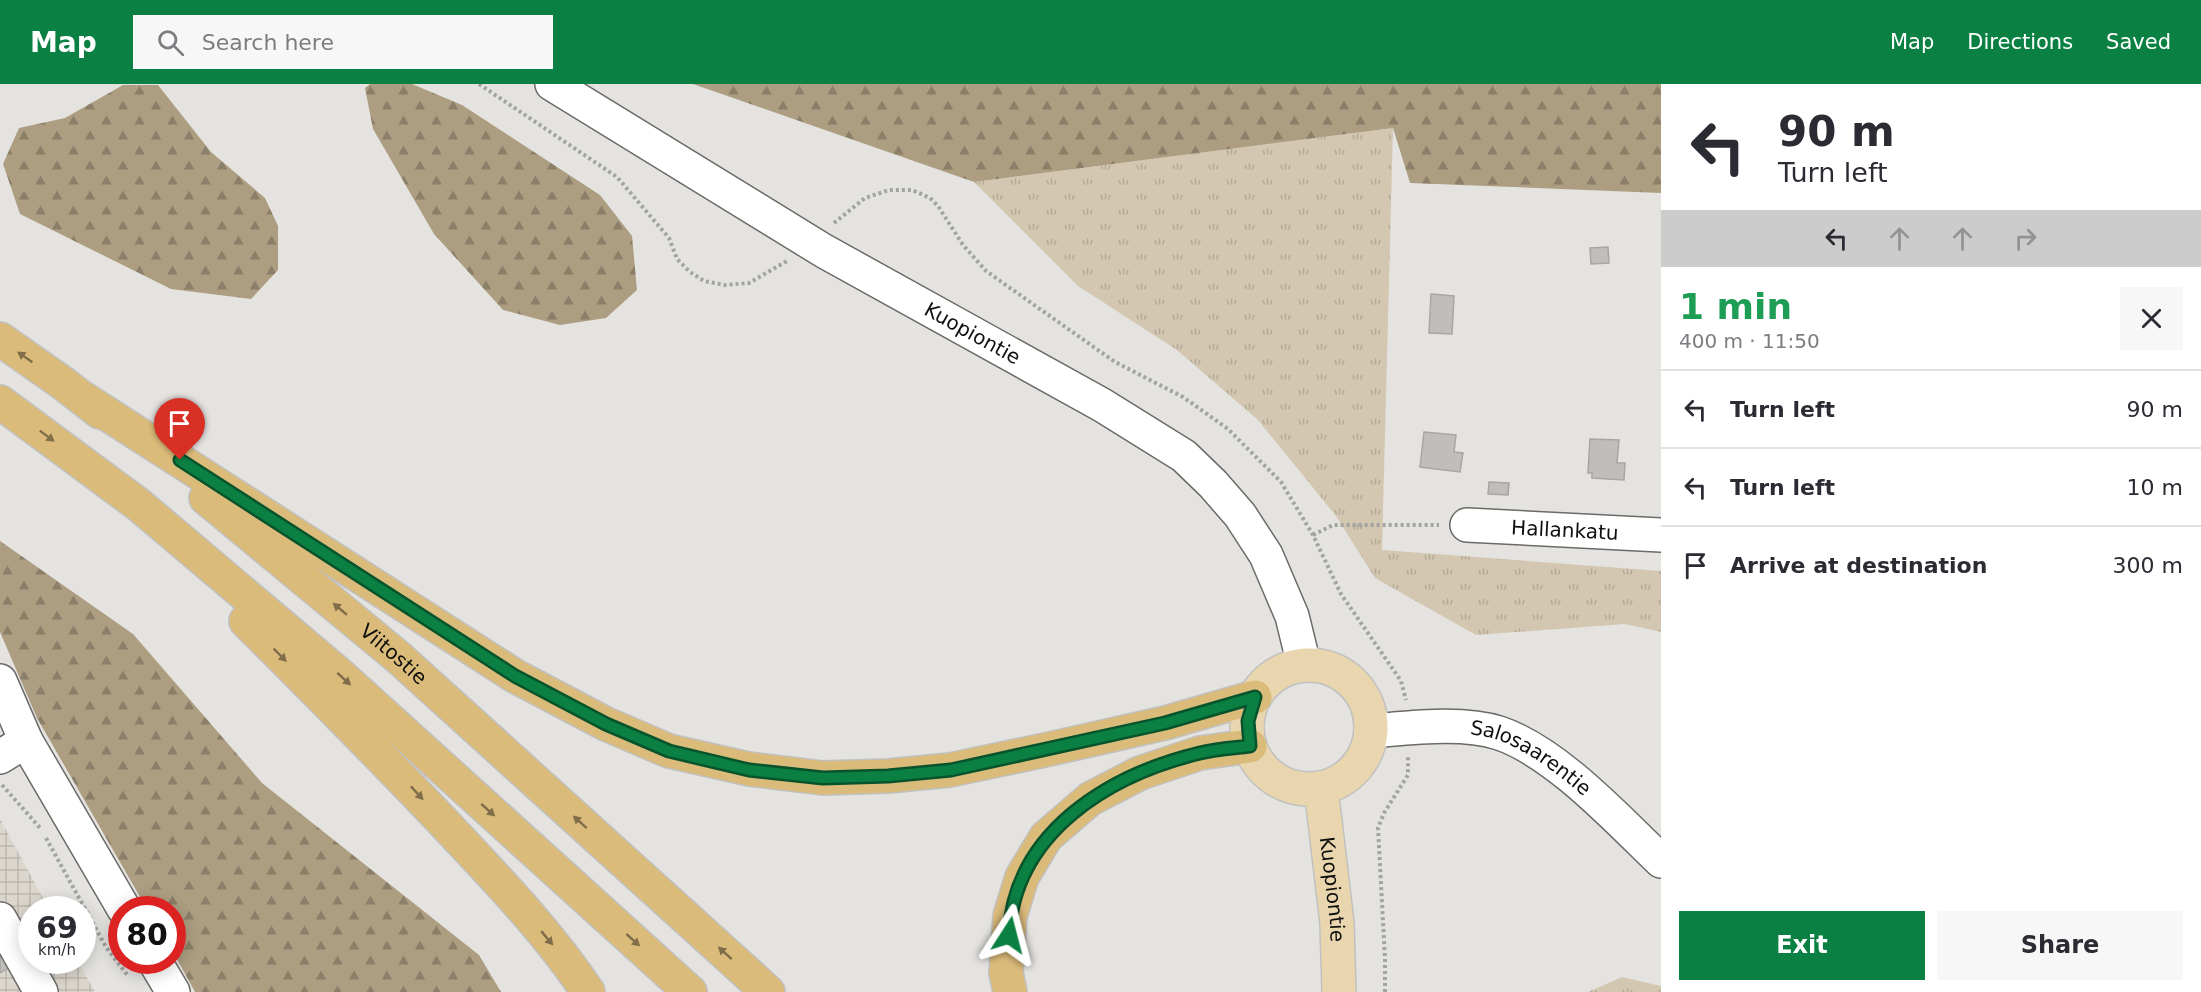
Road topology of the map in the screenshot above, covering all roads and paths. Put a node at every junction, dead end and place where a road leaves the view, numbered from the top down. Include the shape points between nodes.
1 (478, 84) edge
2 (552, 84) edge
3 (790, 259) dead end
4 (0, 339) edge
5 (84, 399) junction
6 (0, 402) edge
7 (139, 505) junction
8 (1467, 525) joint
9 (1661, 535) edge
10 (1313, 536) dead end
11 (1304, 665) junction
12 (0, 681) edge
13 (1255, 697) junction
14 (1371, 730) junction
15 (1250, 746) junction
16 (13, 749) edge
17 (0, 782) edge
18 (1321, 788) junction
19 (1661, 861) edge
20 (115, 896) edge
21 (0, 919) edge
22 (108, 949) edge
23 (147, 974) edge
24 (40, 992) edge
25 (173, 992) edge
26 (588, 992) edge
27 (690, 992) edge
28 (768, 992) edge
29 (1010, 992) edge
30 (1339, 992) edge

1 - 3 path via 617,177 669,238 677,259 704,281 726,285 749,283
2 - 11 street, Kuopiontie via 824,251 1102,405 1184,456 1240,515 1266,555 1292,616
5 -> 4 highway, Viitostie
5 - 13 highway via 515,676 606,724 669,751 749,770 823,778 888,776 951,770 1045,750 1165,723
28 -> 5 highway, Viitostie via 398,657
6 -> 7 highway
7 -> 26 highway via 240,615 393,767 511,894
7 -> 27 highway via 340,675
8 - 9 street, Hallankatu
8 - 10 path via 1333,525
11 - 13 main road via 1281,672
11 - 14 main road via 1330,669 1353,683 1366,705
12 - 16 street
13 - 15 main road via 1248,721
14 - 18 main road via 1365,753 1352,772
14 - 19 street, Salosaarentie via 1472,728 1499,733 1524,744 1587,790
15 - 18 main road via 1260,766 1277,780 1298,788
15 - 29 highway via 1200,753 1140,773 1090,799 1046,837 1022,877 1010,916 1006,973
16 - 20 street
17 - 22 path via 41,829
18 - 30 main road, Kuopiontie via 1337,923
21 - 24 street
23 - 25 street

